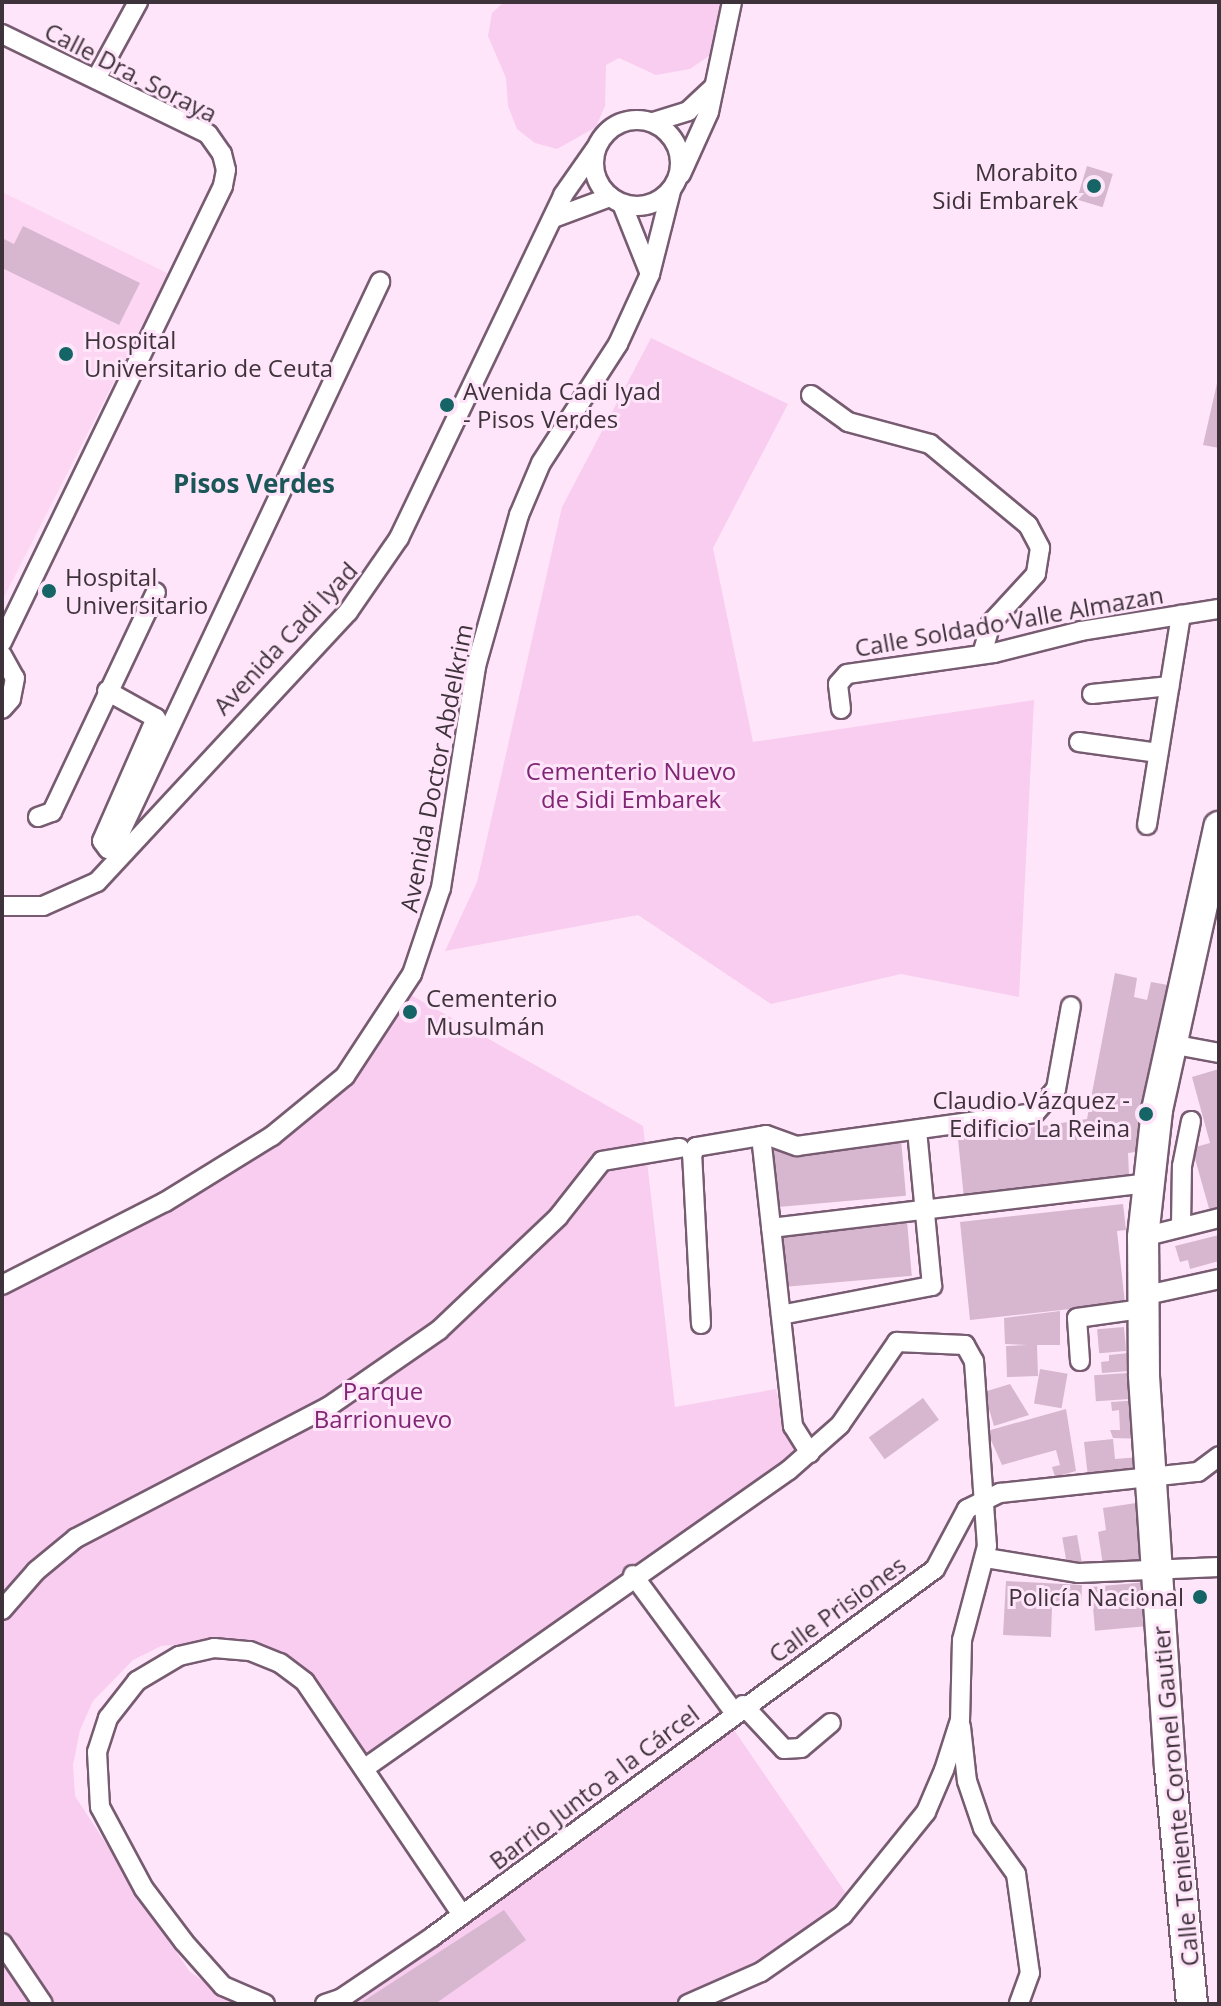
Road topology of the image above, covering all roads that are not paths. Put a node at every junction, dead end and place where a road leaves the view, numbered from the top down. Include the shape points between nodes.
1 (138, 2) edge
2 (732, 2) edge
3 (2, 34) edge
4 (96, 79) junction
5 (715, 85) junction
6 (653, 122) junction
7 (596, 148) junction
8 (675, 185) junction
9 (616, 201) junction
10 (556, 217) junction
11 (650, 274) junction
12 (380, 282) dead end
13 (811, 395) dead end
14 (156, 592) dead end
15 (1219, 609) edge
16 (1181, 615) junction
17 (2, 642) edge
18 (982, 654) junction
19 (2, 655) edge
20 (1170, 686) junction
21 (107, 691) junction
22 (1092, 694) dead end
23 (2, 709) edge
24 (841, 709) dead end
25 (1079, 742) dead end
26 (1158, 753) junction
27 (38, 817) dead end
28 (1147, 825) dead end
29 (1219, 827) edge
30 (2, 903) edge
31 (1071, 1006) dead end
32 (1171, 1044) junction
33 (1219, 1053) edge
34 (1191, 1121) dead end
35 (917, 1130) junction
36 (761, 1136) junction
37 (680, 1148) dead end
38 (1147, 1183) junction
39 (928, 1209) junction
40 (1219, 1218) edge
41 (1181, 1227) junction
42 (771, 1228) junction
43 (1143, 1237) junction
44 (1219, 1279) edge
45 (2, 1285) edge
46 (1142, 1302) junction
47 (781, 1315) junction
48 (701, 1324) dead end
49 (1080, 1361) dead end
50 (810, 1453) junction
51 (1219, 1456) edge
52 (1152, 1480) junction
53 (985, 1499) junction
54 (986, 1558) junction
55 (1219, 1567) edge
56 (1158, 1570) junction
57 (633, 1575) junction
58 (2, 1610) edge
59 (738, 1709) junction
60 (960, 1720) junction
61 (831, 1723) dead end
62 (365, 1768) junction
63 (462, 1915) junction
64 (2, 1943) edge
65 (43, 2004) edge
66 (265, 2004) edge
67 (325, 2004) edge
68 (688, 2004) edge
69 (1019, 2004) edge
70 (1192, 2004) edge

1 - 4 street
2 - 5 street, Avenida Doctor Abdelkrim
3 - 4 street, Calle Dra. Soraya
4 - 17 street, Calle Dra. Soraya via 208,134 222,154 225,178
5 - 6 street via 688,111
5 - 8 street, Avenida Doctor Abdelkrim via 700,137
6 - 7 street via 613,126
6 - 8 street via 679,151
7 - 9 street via 595,175
7 - 10 street, Avenida Cadi Iyad via 563,195
8 - 9 street via 649,205
8 - 11 street, Avenida Doctor Abdelkrim
9 - 10 street
9 - 11 street
10 - 30 street, Avenida Cadi Iyad via 399,538 368,587 97,882 43,906
11 - 45 street, Avenida Doctor Abdelkrim via 618,344 541,463 519,515 476,666 441,888 412,974 390,1011 332,1090 244,1158
12 - 21 street via 114,846 108,849 102,841 156,718
13 - 18 street via 848,422 930,444 1028,525 1040,548 1039,566 1032,582 991,623
14 - 21 street
15 - 16 street, Calle Soldado Valle Almazan
16 - 18 street, Calle Soldado Valle Almazan
16 - 20 street
18 - 24 street, Calle Soldado Valle Almazan via 847,674 838,684
19 - 23 street via 15,678 11,699
20 - 22 street
20 - 26 street
21 - 27 street via 52,812
25 - 26 street
26 - 28 street
29 - 32 main road, Calle Teniente Coronel Gautier
31 - 35 street via 1056,1089 1042,1109 1026,1116
32 - 33 street
32 - 38 main road, Calle Teniente Coronel Gautier
34 - 41 street via 1182,1166
35 - 36 street via 797,1146
35 - 39 street
36 - 42 street
36 - 48 street via 705,1143 693,1151
37 - 58 street via 602,1161 558,1217 439,1330 328,1407 76,1538 36,1571
38 - 39 street
38 - 43 main road, Calle Teniente Coronel Gautier
39 - 42 street
39 - 47 street via 934,1278 929,1290
40 - 41 street
41 - 43 street
42 - 47 street
43 - 46 main road, Calle Teniente Coronel Gautier
44 - 46 street
46 - 49 street via 1077,1318
46 - 52 main road, Calle Teniente Coronel Gautier
47 - 50 street via 793,1426
50 - 53 street via 840,1425 893,1345 959,1343 974,1361
50 - 57 street
51 - 52 street via 1198,1472
52 - 53 street
52 - 56 main road, Calle Teniente Coronel Gautier
53 - 54 street
53 - 59 street, Calle Prisiones via 962,1514 935,1569
54 - 56 street via 1079,1573
54 - 60 street via 962,1640
55 - 56 street
56 - 70 main road, Calle Teniente Coronel Gautier
57 - 59 street, Barrio Junto a la Cárcel
57 - 62 street
59 - 61 street via 784,1749 801,1748
59 - 63 street, Barrio Junto a la Cárcel
60 - 68 street via 926,1812 863,1897 793,1953
60 - 69 street via 967,1781 983,1828 1016,1874 1030,1973
62 - 63 street
62 - 66 street via 305,1682 280,1663 250,1651 197,1651 163,1664 126,1692 105,1726 97,1752 96,1789 125,1857 223,1986
63 - 67 street, Barrio Junto a la Cárcel via 342,1998
64 - 65 street

